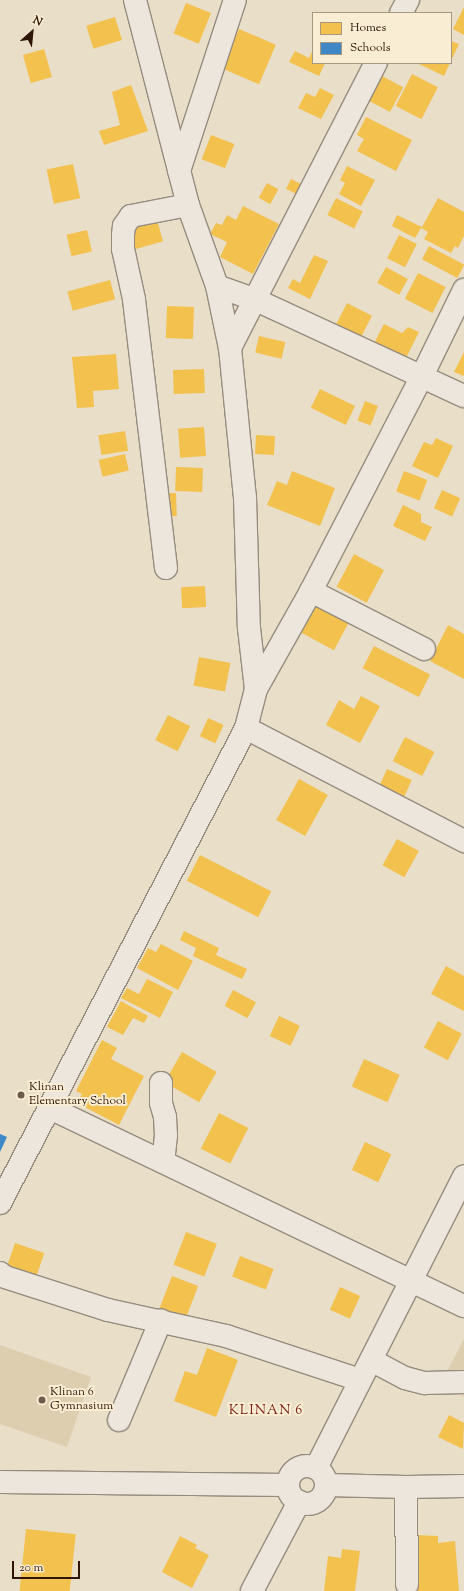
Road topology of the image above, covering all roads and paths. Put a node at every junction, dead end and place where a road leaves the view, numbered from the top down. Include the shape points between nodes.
1 (135, 0) edge
2 (235, 0) edge
3 (408, 0) edge
4 (402, 12) edge
5 (375, 64) edge
6 (179, 171) junction
7 (188, 206) junction
8 (217, 286) junction
9 (464, 290) edge
10 (256, 300) junction
11 (230, 348) junction
12 (422, 376) junction
13 (464, 396) edge
14 (166, 568) dead end
15 (311, 591) junction
16 (424, 649) dead end
17 (256, 689) junction
18 (246, 728) junction
19 (464, 841) edge
20 (161, 1083) dead end
21 (48, 1107) junction
22 (164, 1162) junction
23 (464, 1176) edge
24 (0, 1203) edge
25 (0, 1273) edge
26 (411, 1280) junction
27 (464, 1306) edge
28 (161, 1320) junction
29 (371, 1360) junction
30 (360, 1380) junction
31 (464, 1382) edge
32 (119, 1420) dead end
33 (321, 1476) junction
34 (0, 1482) edge
35 (464, 1486) edge
36 (406, 1487) junction
37 (293, 1493) junction
38 (407, 1584) dead end
39 (252, 1591) edge

1 - 6 street
2 - 6 street
3 - 4 street
5 - 10 street
6 - 7 street
7 - 8 street
7 - 14 street via 131,216 124,226 123,235 123,250 134,299
8 - 10 street
8 - 11 street
9 - 12 street
10 - 11 street
10 - 12 street
11 - 17 street via 245,496 249,628
12 - 13 street
12 - 15 street
15 - 16 street
15 - 17 street
17 - 18 street
18 - 19 street
18 - 21 street
20 - 22 street via 166,1135
21 - 22 street
21 - 24 street
22 - 26 street
23 - 26 street
25 - 28 street via 5,1277 108,1310
26 - 27 street
26 - 29 street
28 - 30 street via 226,1336
28 - 32 street
29 - 30 street
29 - 31 street via 405,1378 424,1383
30 - 33 street
33 - 36 street
33 - 37 street via 322,1497 317,1501 311,1503
33 - 37 street via 303,1466 297,1468 289,1478
34 - 37 street
35 - 36 street
36 - 38 street
37 - 39 street

